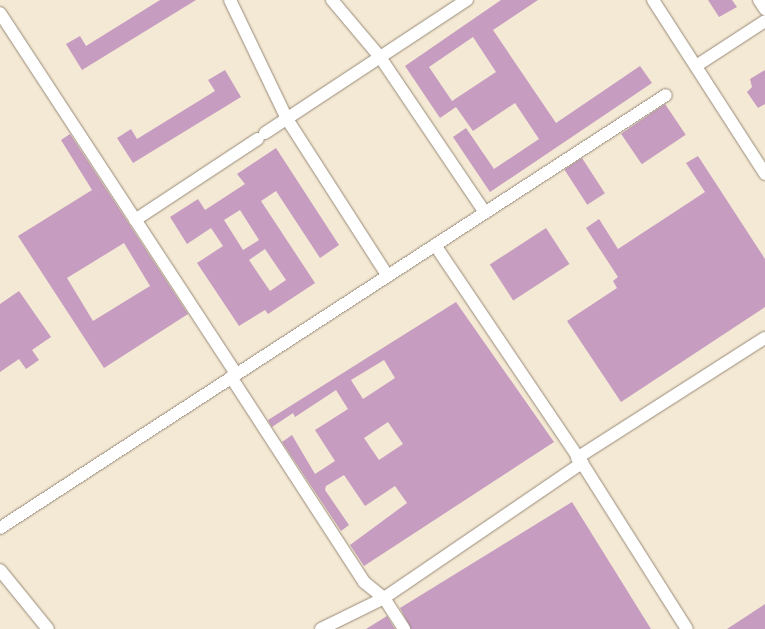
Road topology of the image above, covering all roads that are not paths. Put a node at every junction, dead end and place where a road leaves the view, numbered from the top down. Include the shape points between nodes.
1 (230, 0) edge
2 (332, 0) edge
3 (467, 0) edge
4 (653, 0) edge
5 (759, 0) edge
6 (765, 9) edge
7 (0, 13) edge
8 (765, 21) edge
9 (380, 57) junction
10 (696, 66) junction
11 (666, 95) dead end
12 (287, 119) junction
13 (765, 174) edge
14 (484, 211) junction
15 (135, 220) junction
16 (435, 245) junction
17 (387, 274) junction
18 (765, 338) edge
19 (233, 375) junction
20 (579, 461) junction
21 (0, 528) edge
22 (0, 570) edge
23 (384, 598) junction
24 (48, 629) edge
25 (321, 629) edge
26 (404, 629) edge
27 (687, 629) edge

1 - 12 street
2 - 9 street
3 - 9 street
4 - 10 street
5 - 6 street
7 - 15 street
8 - 10 street
9 - 12 street
9 - 14 street
10 - 13 street
11 - 14 street
12 - 15 street
12 - 17 street
14 - 16 street
15 - 19 street
16 - 17 street
16 - 20 street
17 - 19 street
18 - 20 street
19 - 21 street
19 - 23 street via 364,582
20 - 23 street
20 - 27 street
22 - 24 street
23 - 25 street
23 - 26 street

